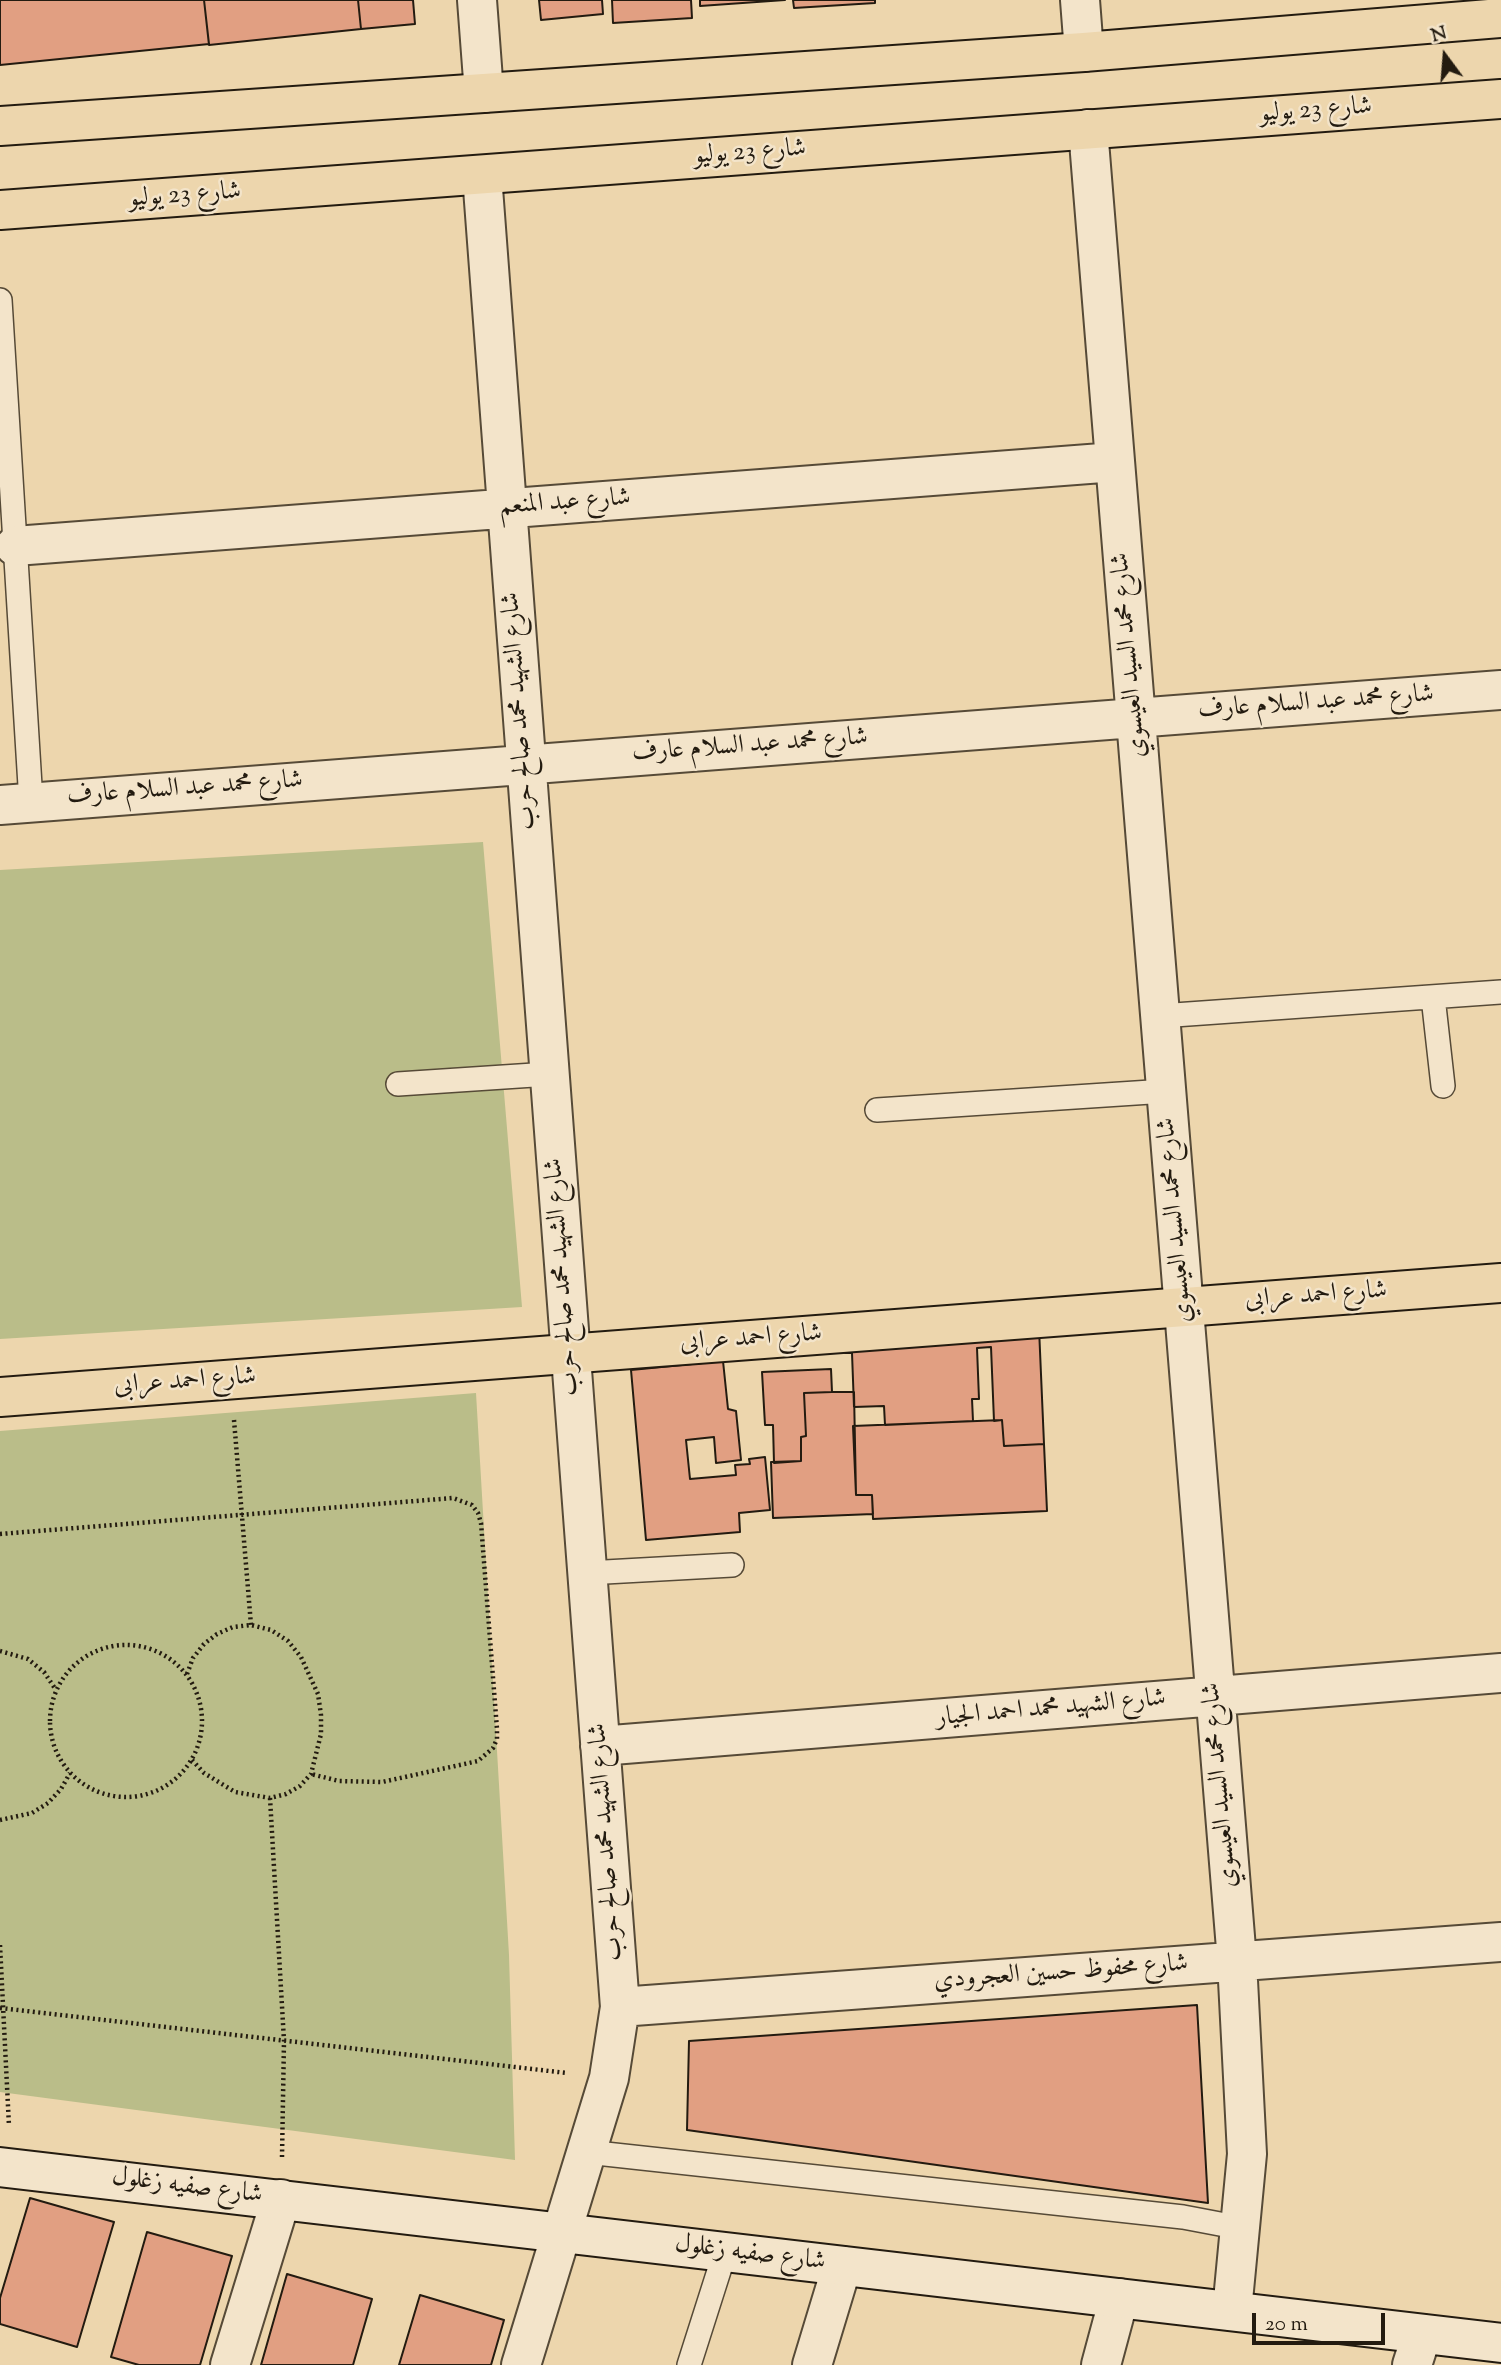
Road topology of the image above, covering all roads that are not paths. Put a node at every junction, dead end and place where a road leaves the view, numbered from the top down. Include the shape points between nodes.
1 (477, 0) edge
2 (1080, 0) edge
3 (1501, 18) edge
4 (1084, 52) junction
5 (484, 93) junction
6 (1501, 99) edge
7 (0, 126) edge
8 (1088, 128) junction
9 (482, 175) junction
10 (0, 211) edge
11 (0, 300) edge
12 (1115, 462) junction
13 (506, 509) junction
14 (15, 546) junction
15 (1501, 690) edge
16 (1136, 718) junction
17 (525, 764) junction
18 (15, 803) edge
19 (1501, 992) edge
20 (1433, 997) junction
21 (1160, 1016) junction
22 (548, 1074) junction
23 (398, 1084) dead end
24 (1443, 1086) dead end
25 (1166, 1091) junction
26 (877, 1110) dead end
27 (1501, 1283) edge
28 (1184, 1307) junction
29 (570, 1354) junction
30 (0, 1397) edge
31 (732, 1565) dead end
32 (587, 1573) junction
33 (1501, 1673) edge
34 (1215, 1696) junction
35 (600, 1746) junction
36 (1501, 1942) edge
37 (1237, 1961) junction
38 (620, 2007) junction
39 (587, 2152) junction
40 (5, 2167) edge
41 (281, 2199) junction
42 (1241, 2228) junction
43 (562, 2232) junction
44 (725, 2252) junction
45 (842, 2266) junction
46 (1119, 2298) junction
47 (1232, 2311) junction
48 (1501, 2343) edge
49 (1417, 2349) edge
50 (230, 2365) edge
51 (521, 2365) edge
52 (689, 2365) edge
53 (812, 2365) edge
54 (1101, 2365) edge

1 - 5 street
2 - 4 street
3 - 4 main road
4 - 5 main road
5 - 7 main road
6 - 8 main road, شارع 23 يوليو
8 - 9 main road, شارع 23 يوليو
8 - 12 street, شارع محمد السيد العيسوي
9 - 10 main road, شارع 23 يوليو
9 - 13 street, شارع الشهيد محمد صالح حرب
11 - 14 lane
12 - 13 street, شارع عبد المنعم
12 - 16 street, شارع محمد السيد العيسوي
13 - 14 street, شارع عبد المنعم
13 - 17 street, شارع الشهيد محمد صالح حرب
14 - 18 lane
15 - 16 street, شارع محمد عبد السلام عارف
16 - 17 street, شارع محمد عبد السلام عارف
16 - 21 street, شارع محمد السيد العيسوي
17 - 18 street, شارع محمد عبد السلام عارف
17 - 22 street, شارع الشهيد محمد صالح حرب
19 - 20 lane
20 - 21 lane
20 - 24 lane
21 - 25 street, شارع محمد السيد العيسوي
22 - 23 lane
22 - 29 street, شارع الشهيد محمد صالح حرب
25 - 26 lane
25 - 28 street, شارع محمد السيد العيسوي
27 - 28 main road, شارع احمد عرابى
28 - 29 main road, شارع احمد عرابى
28 - 34 street, شارع محمد السيد العيسوي
29 - 30 main road, شارع احمد عرابى
29 - 32 street, شارع الشهيد محمد صالح حرب
31 - 32 lane
32 - 35 street, شارع الشهيد محمد صالح حرب
33 - 34 street, شارع الشهيد محمد احمد الجيار
34 - 35 street, شارع الشهيد محمد احمد الجيار
34 - 37 street, شارع محمد السيد العيسوي
35 - 38 street, شارع الشهيد محمد صالح حرب
36 - 37 street, شارع محفوظ حسين العجرودي
37 - 38 street, شارع محفوظ حسين العجرودي
37 - 42 street, شارع محمد السيد العيسوي via 1247,2117
38 - 39 street, شارع الشهيد محمد صالح حرب via 609,2078
39 - 42 lane via 1183,2217
39 - 43 street, شارع الشهيد محمد صالح حرب
40 - 41 street, شارع صفيه زغلول
41 - 43 street, شارع صفيه زغلول
41 - 50 street
42 - 47 street, شارع محمد السيد العيسوي
43 - 44 street, شارع صفيه زغلول
43 - 51 street, شارع الشهيد محمد صالح حرب
44 - 45 street, شارع صفيه زغلول
44 - 52 lane
45 - 46 street, شارع صفيه زغلول
45 - 53 street
46 - 47 street, شارع صفيه زغلول
46 - 54 street
47 - 49 street, شارع صفيه زغلول
48 - 49 street, شارع صفيه زغلول

